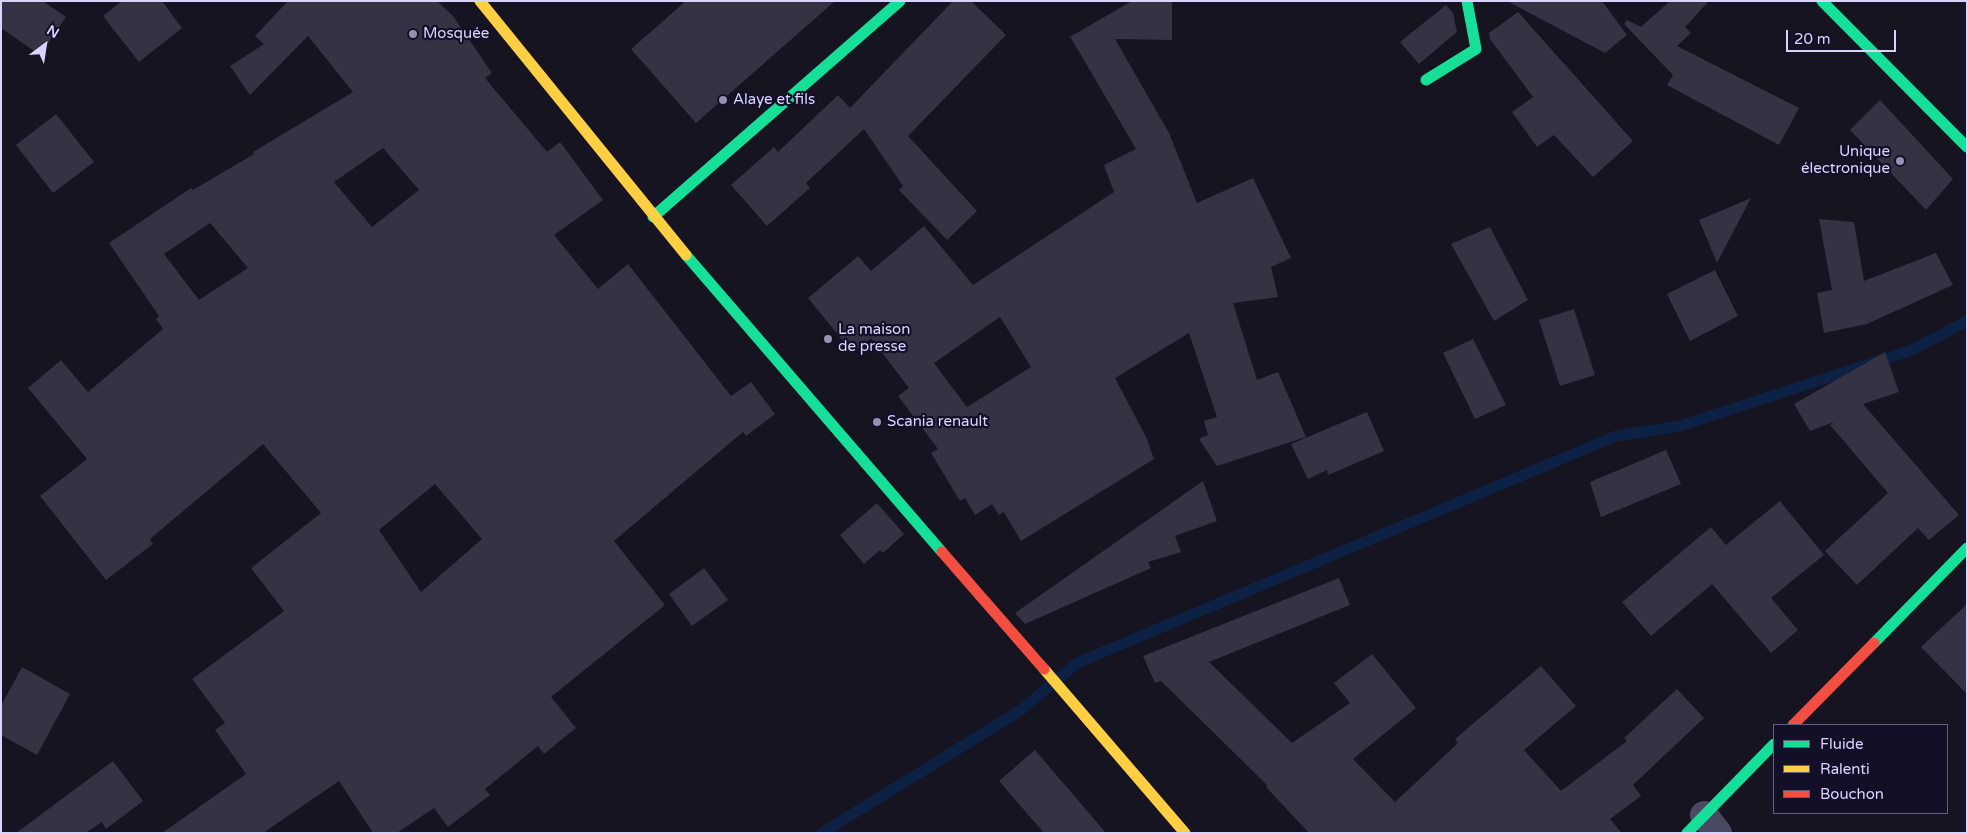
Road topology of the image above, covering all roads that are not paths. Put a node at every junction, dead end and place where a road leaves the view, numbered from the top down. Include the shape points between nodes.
1 (480, 1) edge
2 (900, 1) edge
3 (1467, 1) edge
4 (1822, 1) edge
5 (1426, 80) dead end
6 (1967, 147) edge
7 (653, 217) junction
8 (1967, 548) edge
9 (1793, 724) edge
10 (1773, 745) edge
11 (1703, 827) edge
12 (1185, 833) edge

1 - 7 street
2 - 7 street
3 - 5 street via 1476,49
4 - 6 street
7 - 12 street
8 - 9 street
10 - 11 street

